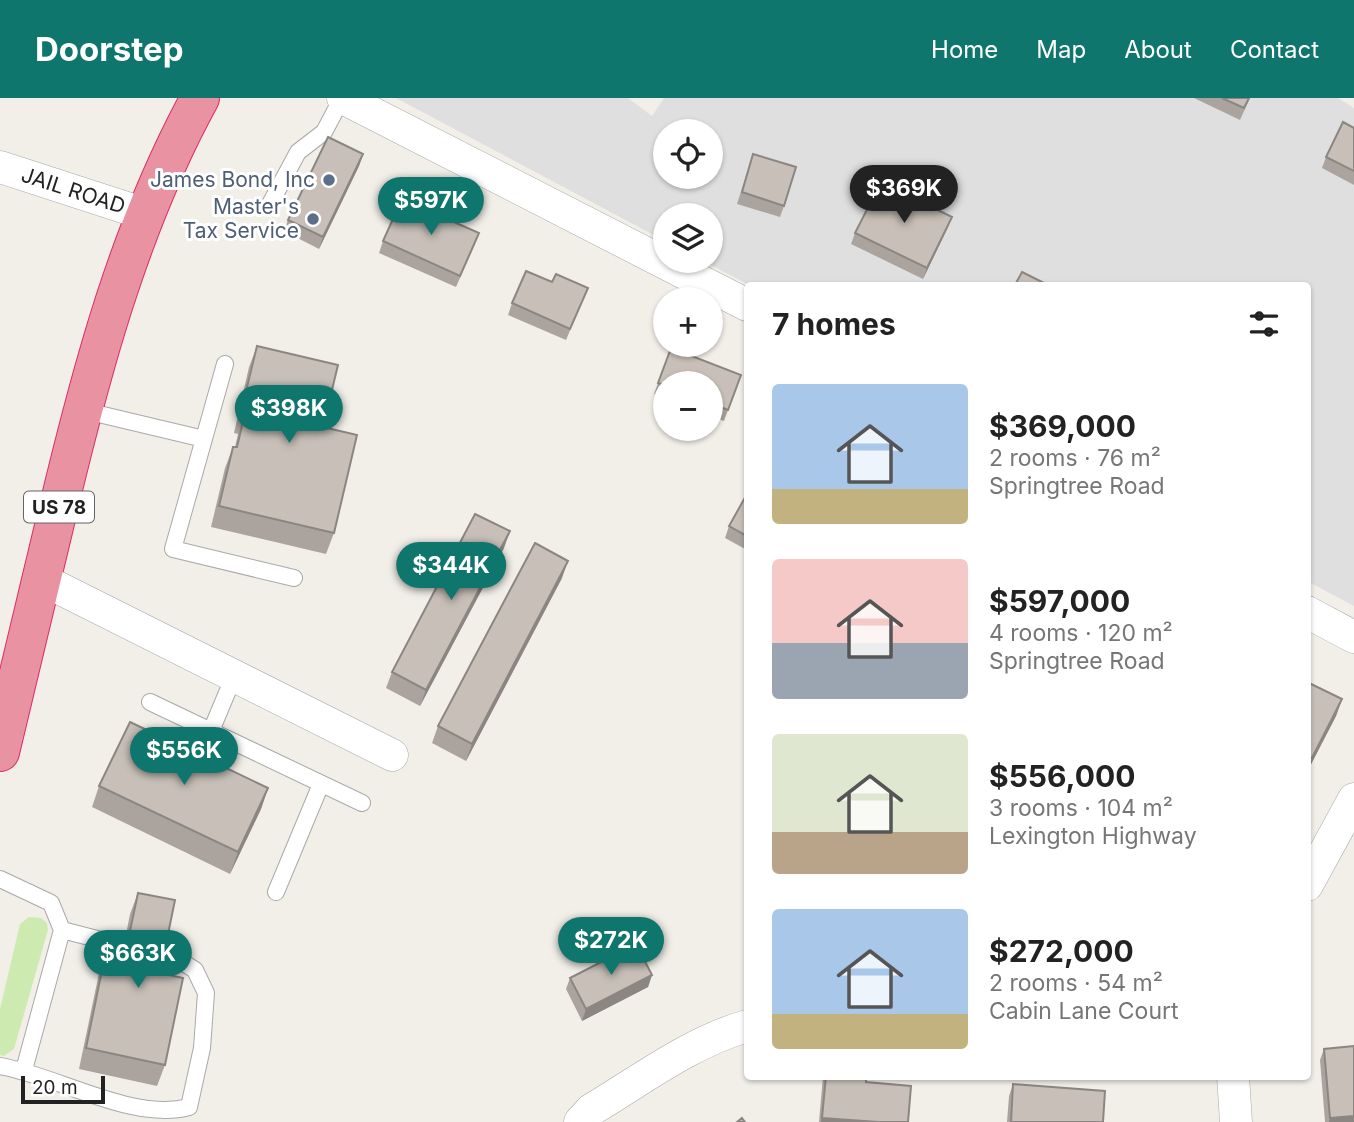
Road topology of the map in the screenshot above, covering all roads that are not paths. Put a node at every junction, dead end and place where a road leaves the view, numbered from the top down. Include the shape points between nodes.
1 (200, 98) edge
2 (342, 98) edge
3 (0, 167) edge
4 (270, 204) dead end
5 (145, 214) junction
6 (744, 303) edge
7 (225, 364) dead end
8 (82, 410) junction
9 (204, 439) junction
10 (294, 578) dead end
11 (41, 579) junction
12 (1311, 614) edge
13 (1354, 636) edge
14 (234, 676) junction
15 (150, 702) dead end
16 (211, 731) junction
17 (0, 752) edge
18 (391, 755) dead end
19 (321, 783) junction
20 (1354, 799) edge
21 (362, 803) dead end
22 (1345, 834) edge
23 (0, 879) edge
24 (1311, 880) edge
25 (276, 892) dead end
26 (62, 930) junction
27 (744, 1027) edge
28 (0, 1066) edge
29 (24, 1070) junction
30 (1233, 1080) edge
31 (580, 1122) edge
32 (1236, 1122) edge

1 - 5 highway, US 78
2 - 4 lane via 324,132 298,152
2 - 6 street
3 - 5 street, JAIL ROAD
5 - 8 highway, US 78 via 107,320
7 - 9 lane
8 - 9 lane
8 - 11 highway, US 78
9 - 10 lane via 173,549
11 - 14 street
11 - 17 highway, US 78
12 - 13 street
14 - 16 lane
14 - 18 street
15 - 16 lane
16 - 19 lane
19 - 21 lane
19 - 25 lane
20 - 22 street
22 - 24 street
23 - 26 lane via 51,903
26 - 29 lane
26 - 29 lane via 179,960 195,970 206,993 202,1048 190,1107 172,1112 115,1103
27 - 31 street via 696,1047 591,1110
28 - 29 lane
30 - 32 street

